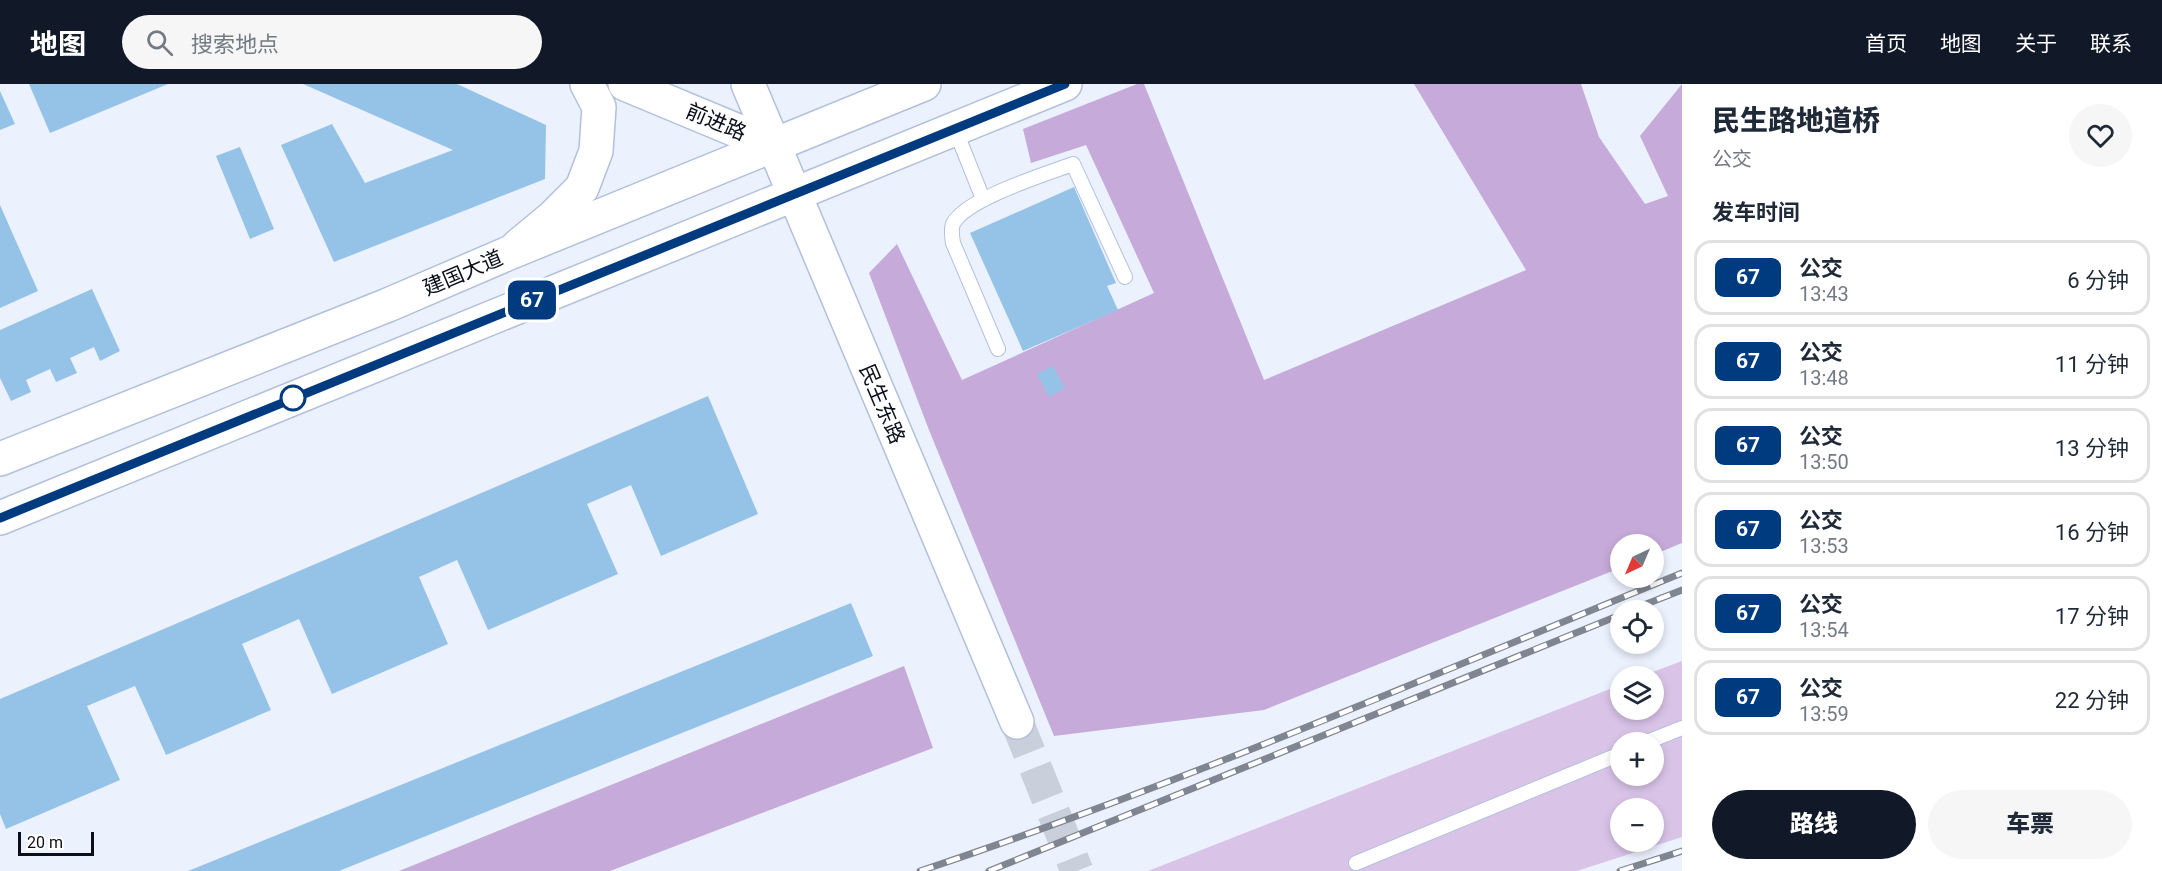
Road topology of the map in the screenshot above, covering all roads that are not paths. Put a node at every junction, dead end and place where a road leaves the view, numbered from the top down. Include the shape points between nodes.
1 (587, 84) edge
2 (625, 84) edge
3 (748, 84) edge
4 (924, 84) edge
5 (1065, 84) edge
6 (955, 129) junction
7 (774, 146) junction
8 (793, 194) junction
9 (983, 199) junction
10 (509, 253) junction
11 (1125, 277) dead end
12 (387, 305) junction
13 (413, 349) junction
14 (998, 350) dead end
15 (0, 459) edge
16 (0, 518) edge
17 (1017, 722) tunnel mouth
18 (1682, 728) edge
19 (1664, 735) edge
20 (1610, 758) edge
21 (1356, 862) dead end

1 - 10 main road via 599,107 596,151 582,188 554,217
2 - 7 main road, 前进路
3 - 7 main road, 民生东路
4 - 7 main road, 建国大道
5 - 6 main road
6 - 8 main road
6 - 9 lane
7 - 8 main road, 民生东路
7 - 10 main road, 建国大道
8 - 13 main road
8 - 17 main road, 民生东路
9 - 11 lane via 1073,164
9 - 14 lane via 961,213 952,226 953,243
10 - 12 main road, 建国大道
12 - 13 main road via 411,299 426,302 436,316 435,331
12 - 15 main road, 建国大道
13 - 16 main road
18 - 19 lane
20 - 21 lane

